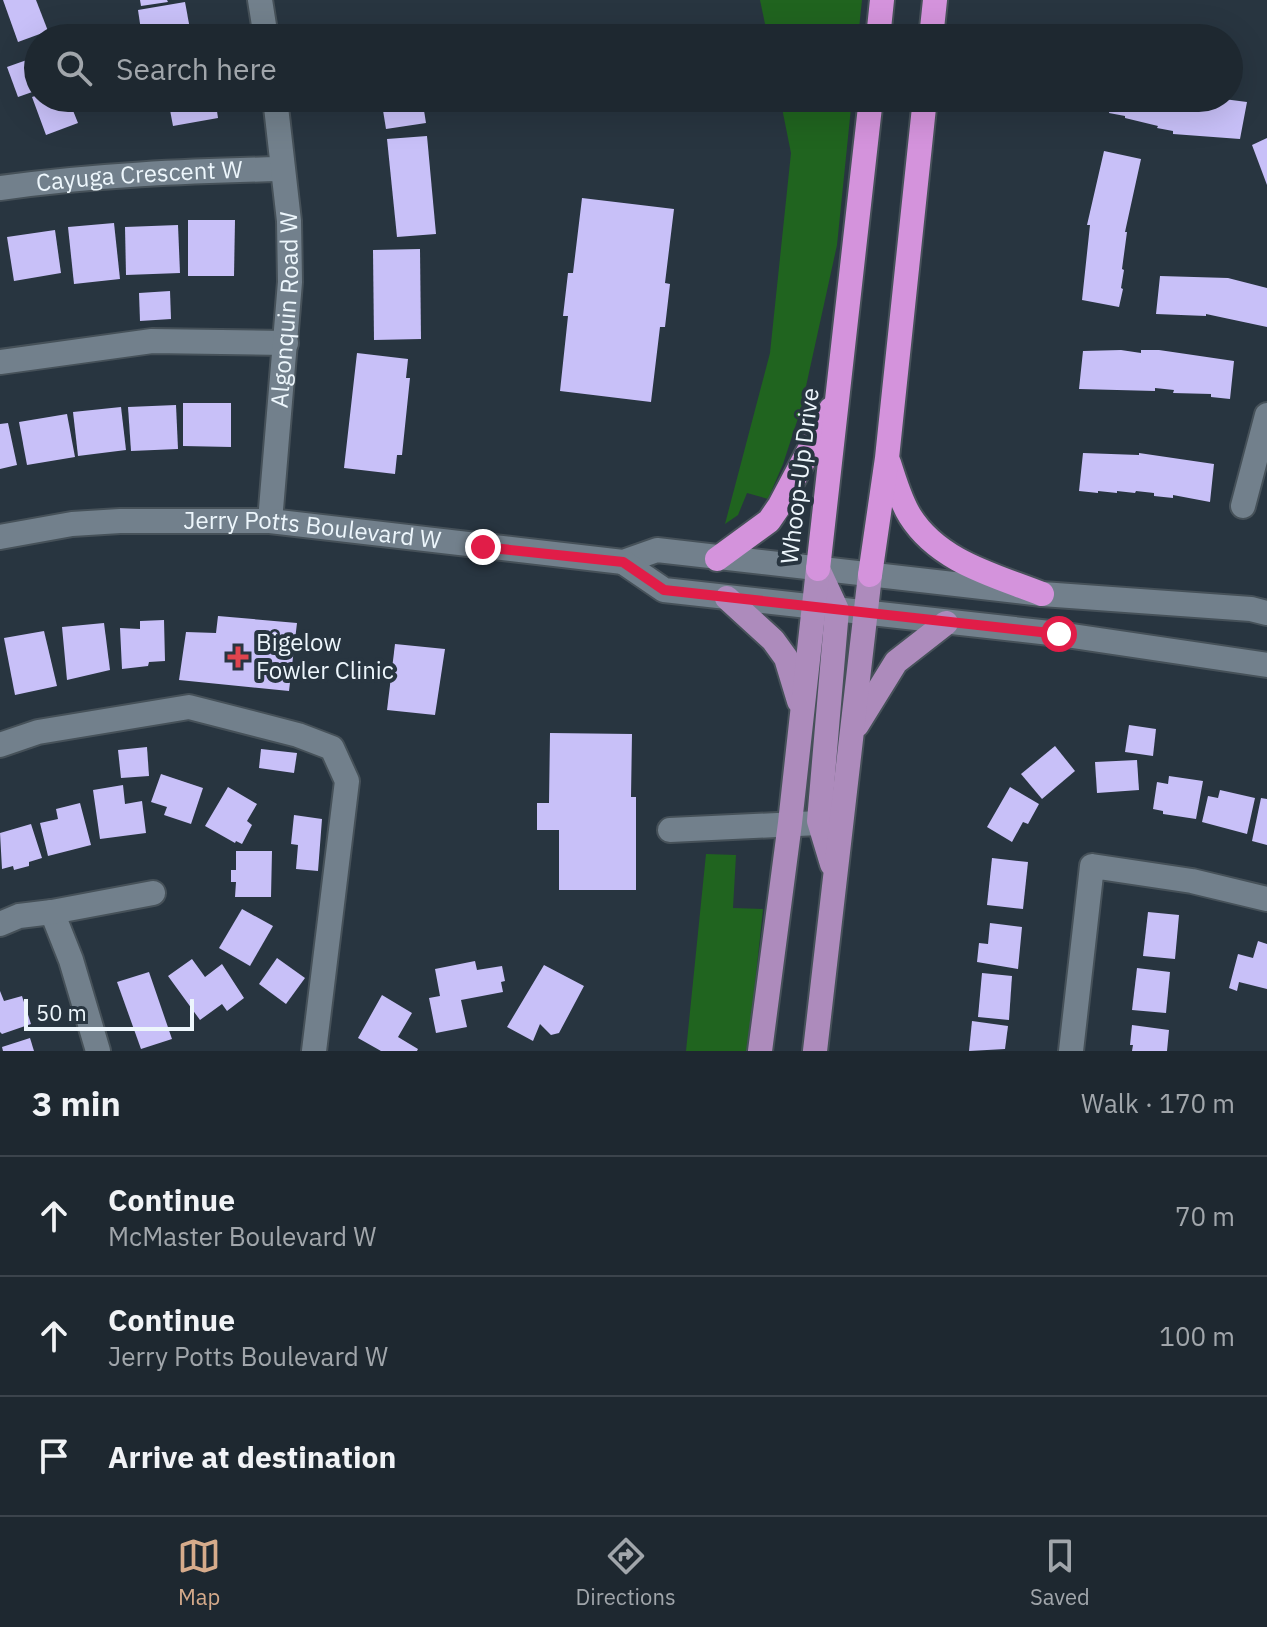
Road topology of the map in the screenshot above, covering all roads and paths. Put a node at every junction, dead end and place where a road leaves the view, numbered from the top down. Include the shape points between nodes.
1 (260, 0) edge
2 (882, 0) edge
3 (935, 0) edge
4 (264, 24) edge
5 (879, 24) edge
6 (932, 24) edge
7 (276, 112) edge
8 (869, 112) edge
9 (924, 112) edge
10 (281, 169) junction
11 (0, 188) edge
12 (286, 343) junction
13 (0, 362) edge
14 (838, 396) junction
15 (1267, 415) edge
16 (887, 458) junction
17 (1243, 506) dead end
18 (270, 521) junction
19 (0, 537) edge
20 (717, 559) junction
21 (623, 562) junction
22 (818, 569) junction
23 (870, 575) junction
24 (1042, 594) junction
25 (727, 598) junction
26 (825, 609) junction
27 (865, 611) junction
28 (1267, 613) edge
29 (946, 623) junction
30 (1267, 665) edge
31 (803, 711) junction
32 (854, 731) junction
33 (0, 745) edge
34 (830, 822) junction
35 (790, 823) junction
36 (670, 830) dead end
37 (153, 893) dead end
38 (1267, 899) edge
39 (52, 912) junction
40 (0, 924) edge
41 (98, 1051) edge
42 (314, 1051) edge
43 (760, 1051) edge
44 (815, 1051) edge
45 (1071, 1051) edge

1 - 4 street
2 - 5 highway
3 - 6 highway
7 - 10 street, Algonquin Road W
8 - 14 highway, Whoop-Up Drive
9 - 16 highway
10 - 11 street, Cayuga Crescent W via 160,171
10 - 12 street, Algonquin Road W via 289,221
12 - 13 street via 152,341
12 - 18 street, Algonquin Road W
14 - 20 highway via 769,521
14 - 22 highway, Whoop-Up Drive
15 - 17 street
16 - 23 highway
16 - 24 highway via 909,515 952,559
18 - 19 street, Jerry Potts Boulevard W via 120,521
18 - 21 street, Jerry Potts Boulevard W
20 - 21 street, Jerry Potts Boulevard W via 657,550
20 - 22 street, Jerry Potts Boulevard W
21 - 25 street, Jerry Potts Boulevard W via 664,590
22 - 23 street, Jerry Potts Boulevard W
22 - 26 main road, Whoop-Up Drive
23 - 24 street, Jerry Potts Boulevard W
23 - 27 main road
24 - 28 street, Jerry Potts Boulevard W
25 - 26 street, Jerry Potts Boulevard W
25 - 31 main road via 786,658
26 - 27 street, Jerry Potts Boulevard W
26 - 31 main road, Whoop-Up Drive
26 - 34 main road
27 - 29 street, Jerry Potts Boulevard W
27 - 32 main road
29 - 30 street, Jerry Potts Boulevard W
29 - 32 main road via 896,662
31 - 35 main road, Whoop-Up Drive
32 - 34 main road
33 - 42 street via 38,732 189,707 332,748 347,781
34 - 35 street
34 - 44 main road via 834,873
35 - 36 street
35 - 43 main road, Whoop-Up Drive
37 - 39 street
38 - 45 street via 1092,866
39 - 40 street
39 - 41 street

